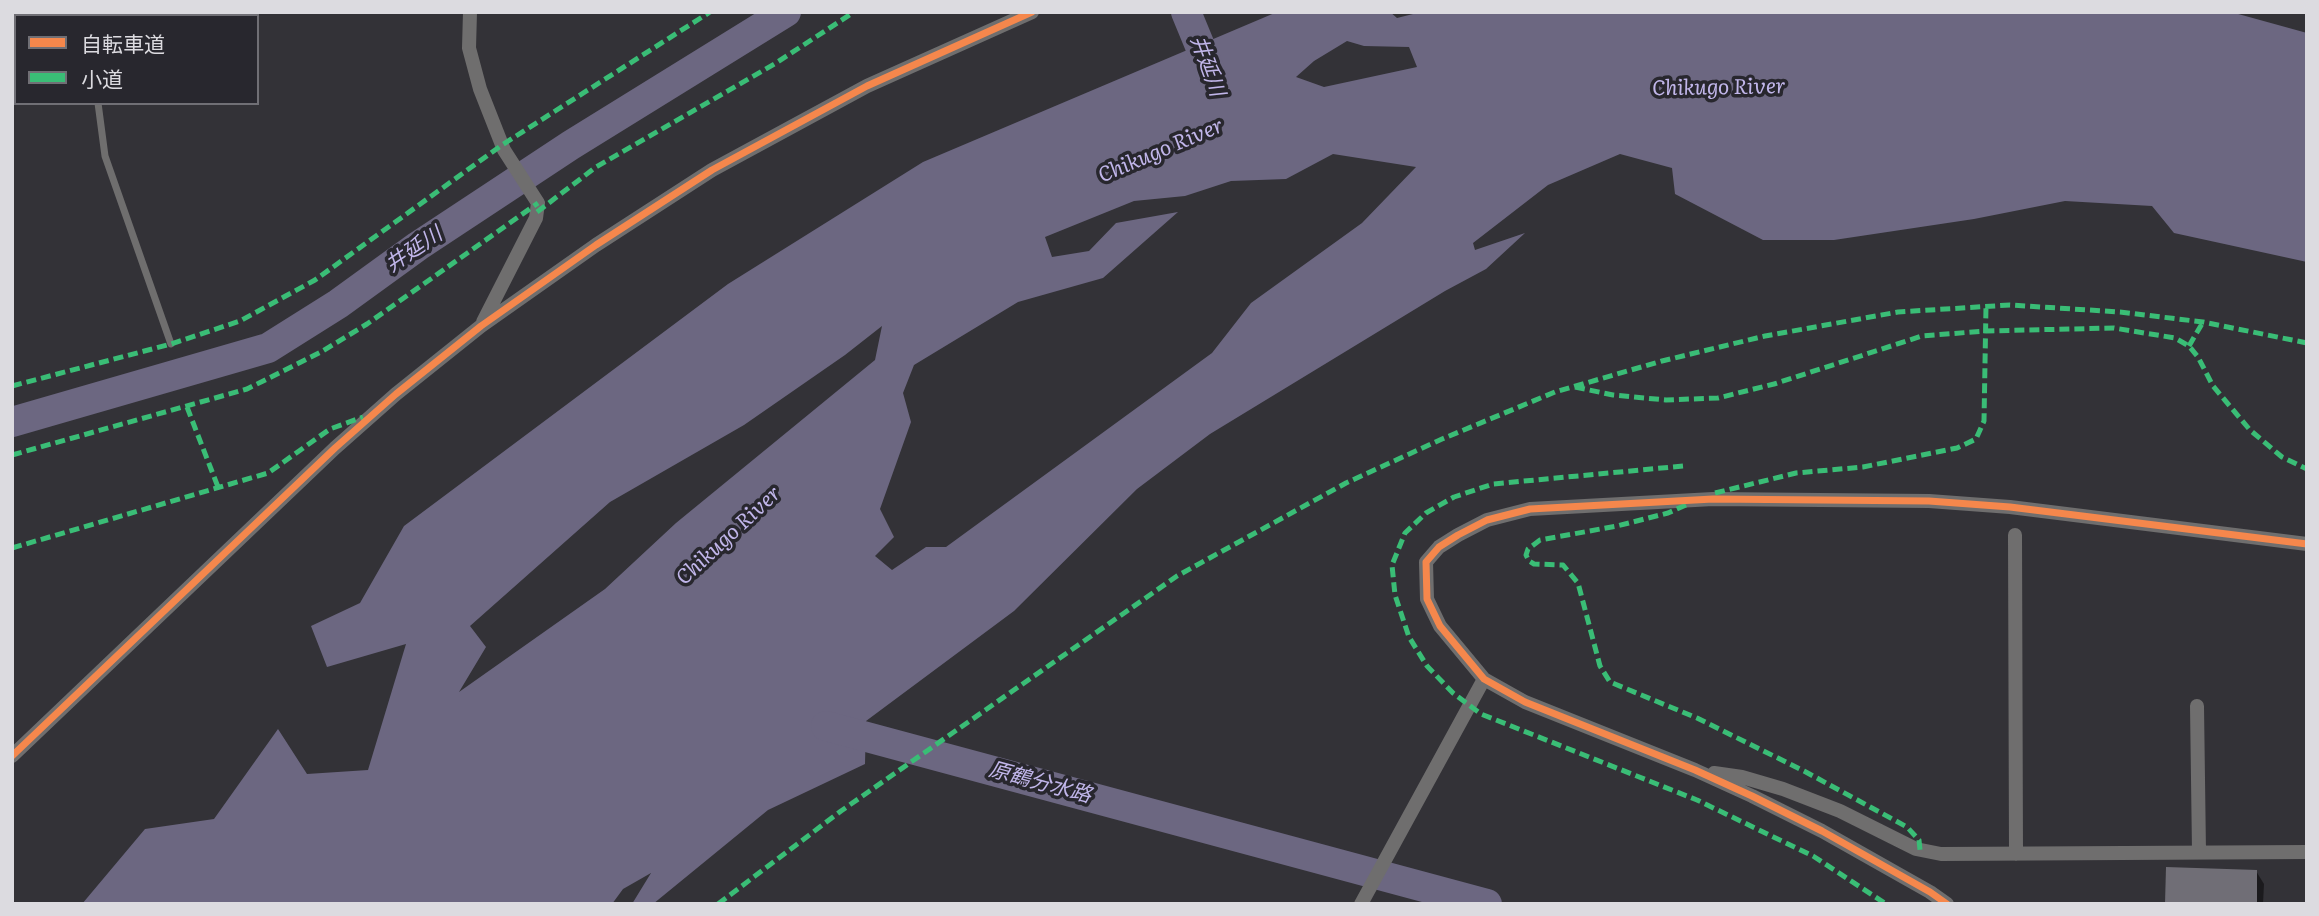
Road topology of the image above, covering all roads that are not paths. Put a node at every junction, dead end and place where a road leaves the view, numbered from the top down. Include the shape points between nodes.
1 (470, 12) edge
2 (1032, 12) edge
3 (98, 105) edge
4 (481, 326) junction
5 (171, 344) dead end
6 (2015, 535) dead end
7 (2307, 544) edge
8 (1480, 685) junction
9 (2197, 706) dead end
10 (12, 756) edge
11 (1695, 770) junction
12 (2199, 852) junction
13 (2307, 852) edge
14 (2016, 853) junction
15 (1361, 904) edge
16 (1947, 904) edge

1 - 4 street via 472,58 480,89 504,150 538,202 536,218
2 - 4 street via 867,86 712,170
3 - 5 lane via 106,156
4 - 10 street via 335,448
6 - 14 street
7 - 8 street via 1929,501 1713,499 1530,509 1487,520 1438,547 1426,562 1427,599
8 - 11 street
8 - 15 street
9 - 12 street
11 - 14 street via 1783,789 1916,849 1941,854
11 - 16 street via 1822,831
12 - 13 street
12 - 14 street

